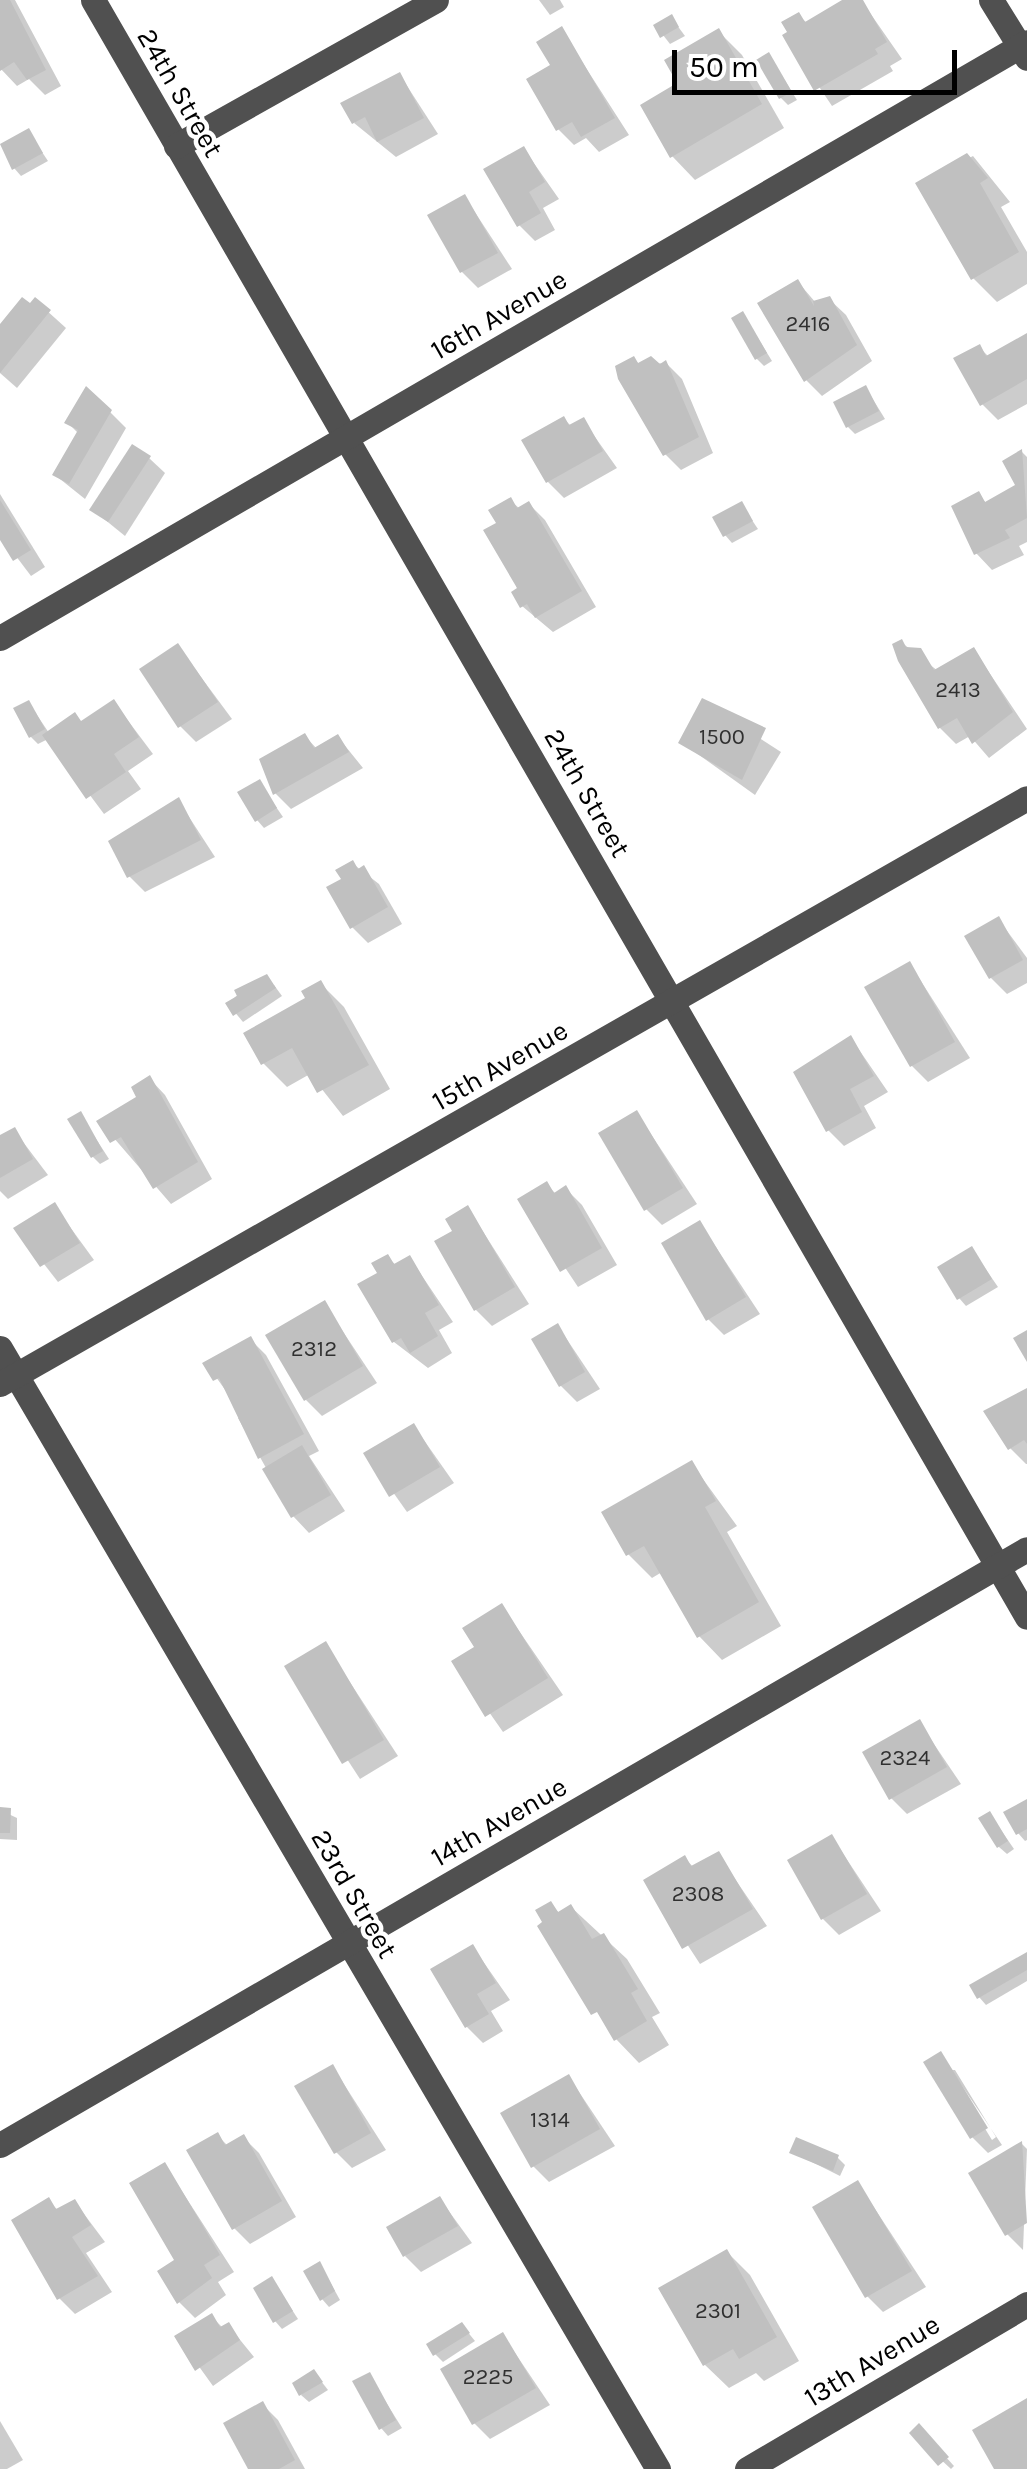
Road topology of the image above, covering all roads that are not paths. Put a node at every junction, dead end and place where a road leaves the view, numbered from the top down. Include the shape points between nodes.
1 (93, 0) edge
2 (436, 0) edge
3 (991, 0) edge
4 (1025, 49) edge
5 (176, 146) junction
6 (345, 439) junction
7 (0, 638) edge
8 (1027, 798) edge
9 (675, 1002) junction
10 (0, 1348) edge
11 (8, 1379) edge
12 (1027, 1548) edge
13 (996, 1566) junction
14 (1027, 1617) edge
15 (349, 1944) junction
16 (0, 2145) edge
17 (1027, 2304) edge
18 (658, 2469) edge
19 (748, 2469) edge

1 - 5 street, 24th Street
2 - 5 street
3 - 4 street
4 - 6 street, 16th Avenue
5 - 6 street, 24th Street
6 - 7 street, 16th Avenue
6 - 9 street, 24th Street
8 - 9 street, 15th Avenue
9 - 11 street, 15th Avenue
9 - 13 street, 24th Street
10 - 11 street, 23rd Street
11 - 15 street, 23rd Street
12 - 13 street, 14th Avenue
13 - 14 street, 24th Street
13 - 15 street, 14th Avenue
15 - 16 street, 14th Avenue
15 - 18 street, 23rd Street
17 - 19 street, 13th Avenue

